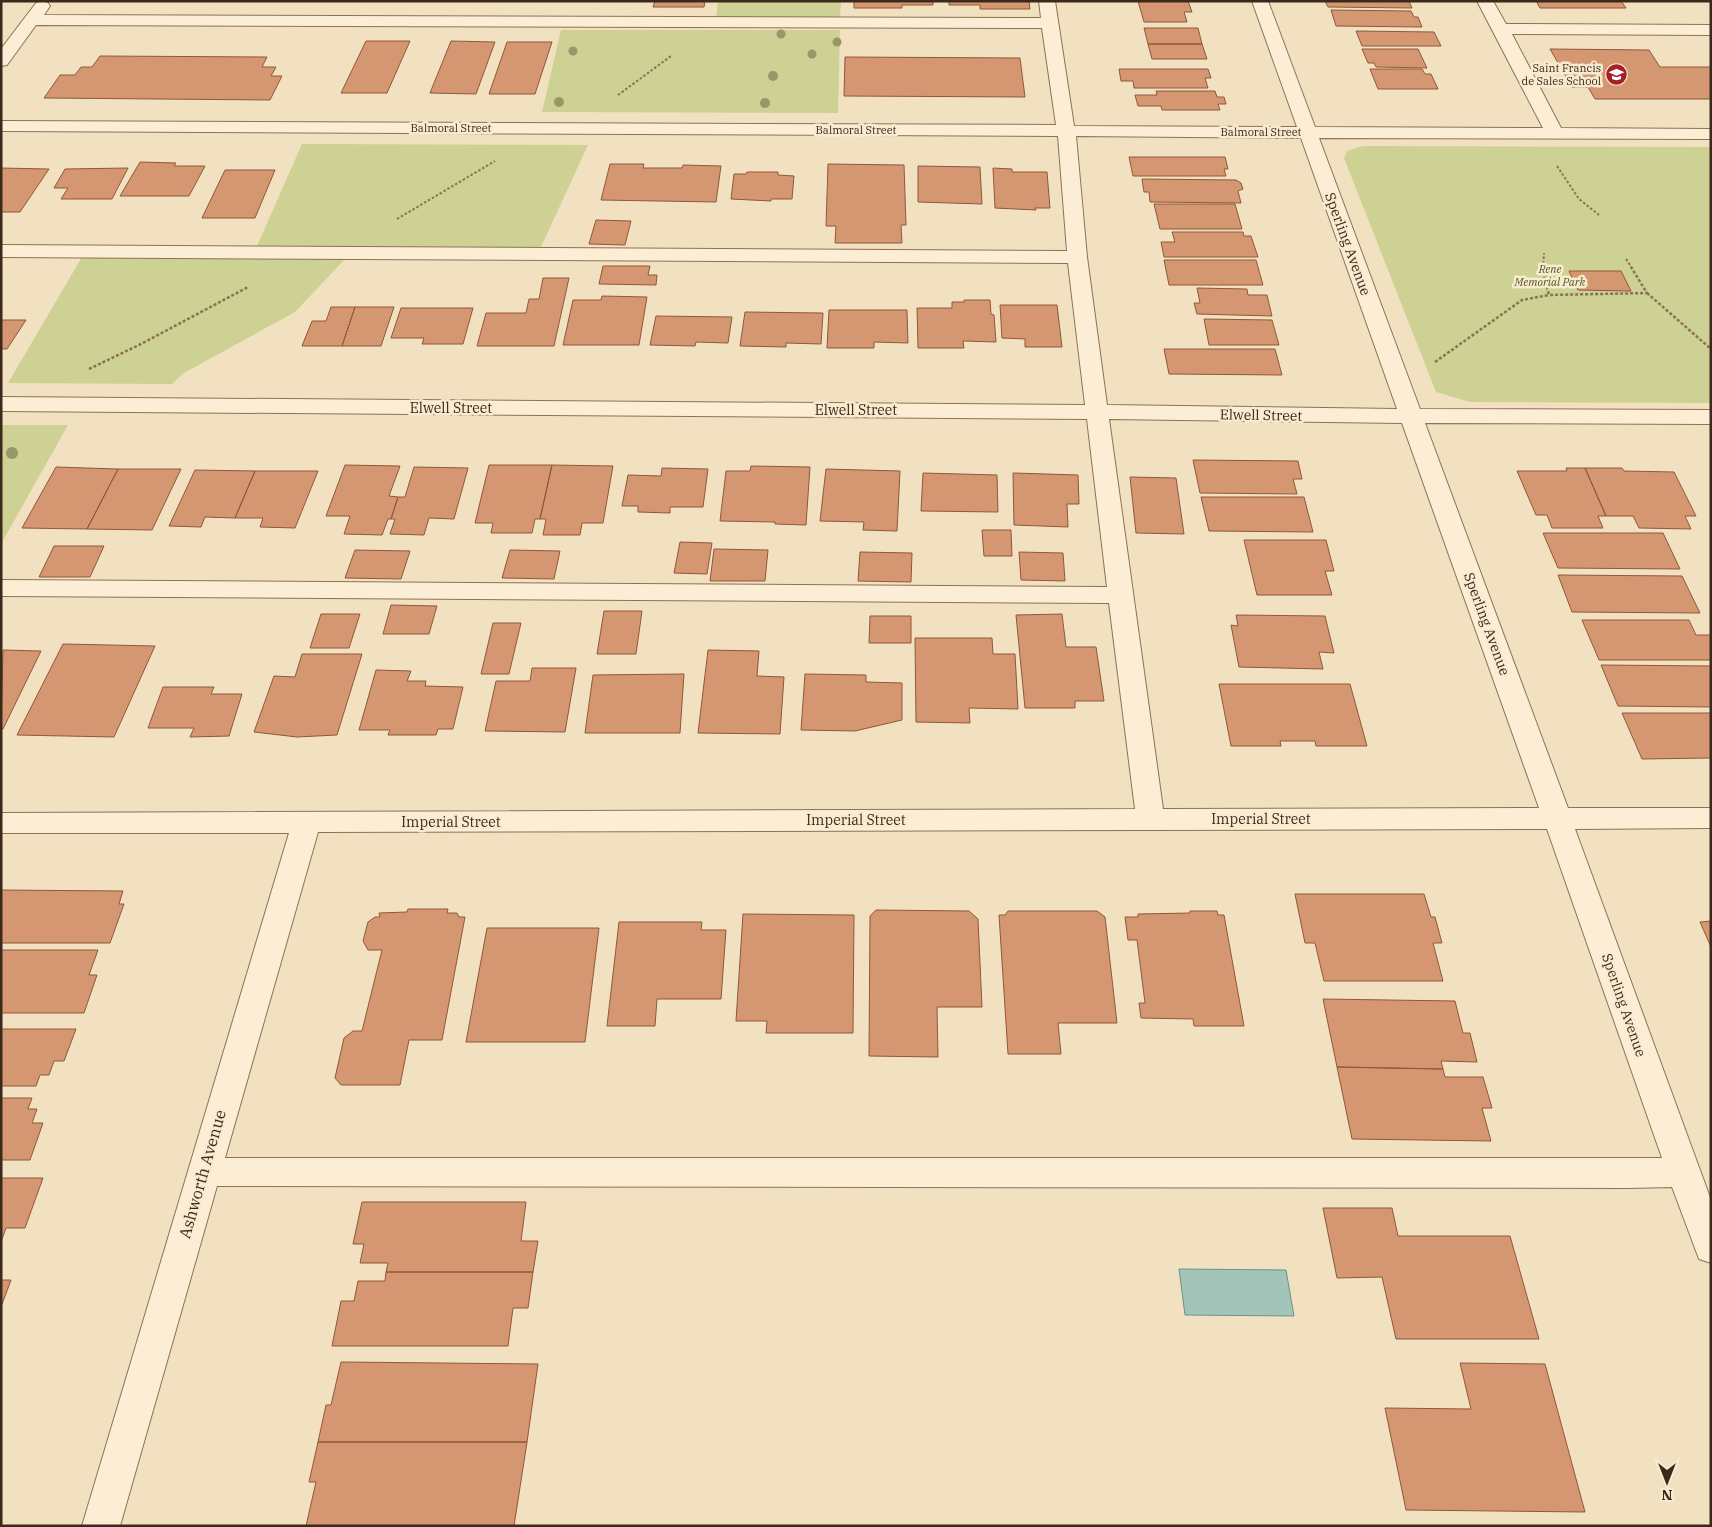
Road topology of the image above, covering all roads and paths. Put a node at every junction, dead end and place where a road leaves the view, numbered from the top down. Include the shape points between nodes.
1 (46, 1) edge
2 (1047, 1) edge
3 (1260, 1) edge
4 (1485, 1) edge
5 (727, 21) junction
6 (31, 22) junction
7 (1049, 23) junction
8 (10, 24) dead end
9 (1501, 30) junction
10 (1711, 30) edge
11 (1, 61) edge
12 (616, 96) dead end
13 (1, 126) edge
14 (1067, 131) junction
15 (1306, 132) junction
16 (1555, 134) junction
17 (1711, 134) edge
18 (1555, 163) dead end
19 (1599, 215) dead end
20 (1, 251) edge
21 (1544, 253) dead end
22 (1077, 257) junction
23 (1626, 259) dead end
24 (1647, 293) junction
25 (1549, 295) junction
26 (1711, 349) edge
27 (1434, 362) dead end
28 (1, 404) edge
29 (1098, 412) junction
30 (1412, 416) junction
31 (1708, 421) edge
32 (1, 588) edge
33 (1121, 595) junction
34 (1711, 818) edge
35 (1150, 819) junction
36 (1557, 820) junction
37 (1, 823) edge
38 (306, 823) junction
39 (203, 1172) junction
40 (1683, 1172) junction
41 (1711, 1248) edge
42 (101, 1526) edge

1 - 6 street
2 - 7 street
3 - 15 street, Sperling Avenue
4 - 9 street
5 - 6 street
5 - 7 street
5 - 12 path via 689,43
6 - 8 street
6 - 11 street
7 - 14 street
9 - 10 street
9 - 16 street
13 - 14 street, Balmoral Street
14 - 15 street, Balmoral Street
14 - 22 street
15 - 16 street, Balmoral Street
15 - 30 street, Sperling Avenue
16 - 17 street, Balmoral Street
18 - 19 path via 1579,199
20 - 22 street
21 - 25 path via 1542,265
22 - 29 street
23 - 24 path
24 - 25 path
24 - 26 path
25 - 27 path via 1522,300
28 - 29 street, Elwell Street
29 - 30 street, Elwell Street
29 - 33 street
30 - 31 street, Elwell Street
30 - 36 street, Sperling Avenue
32 - 33 street
33 - 35 street
34 - 36 street, Imperial Street
35 - 36 street, Imperial Street
35 - 38 street, Imperial Street
36 - 40 street, Sperling Avenue
37 - 38 street, Imperial Street
38 - 39 street, Ashworth Avenue
39 - 40 street
39 - 42 street, Ashworth Avenue
40 - 41 street, Sperling Avenue

